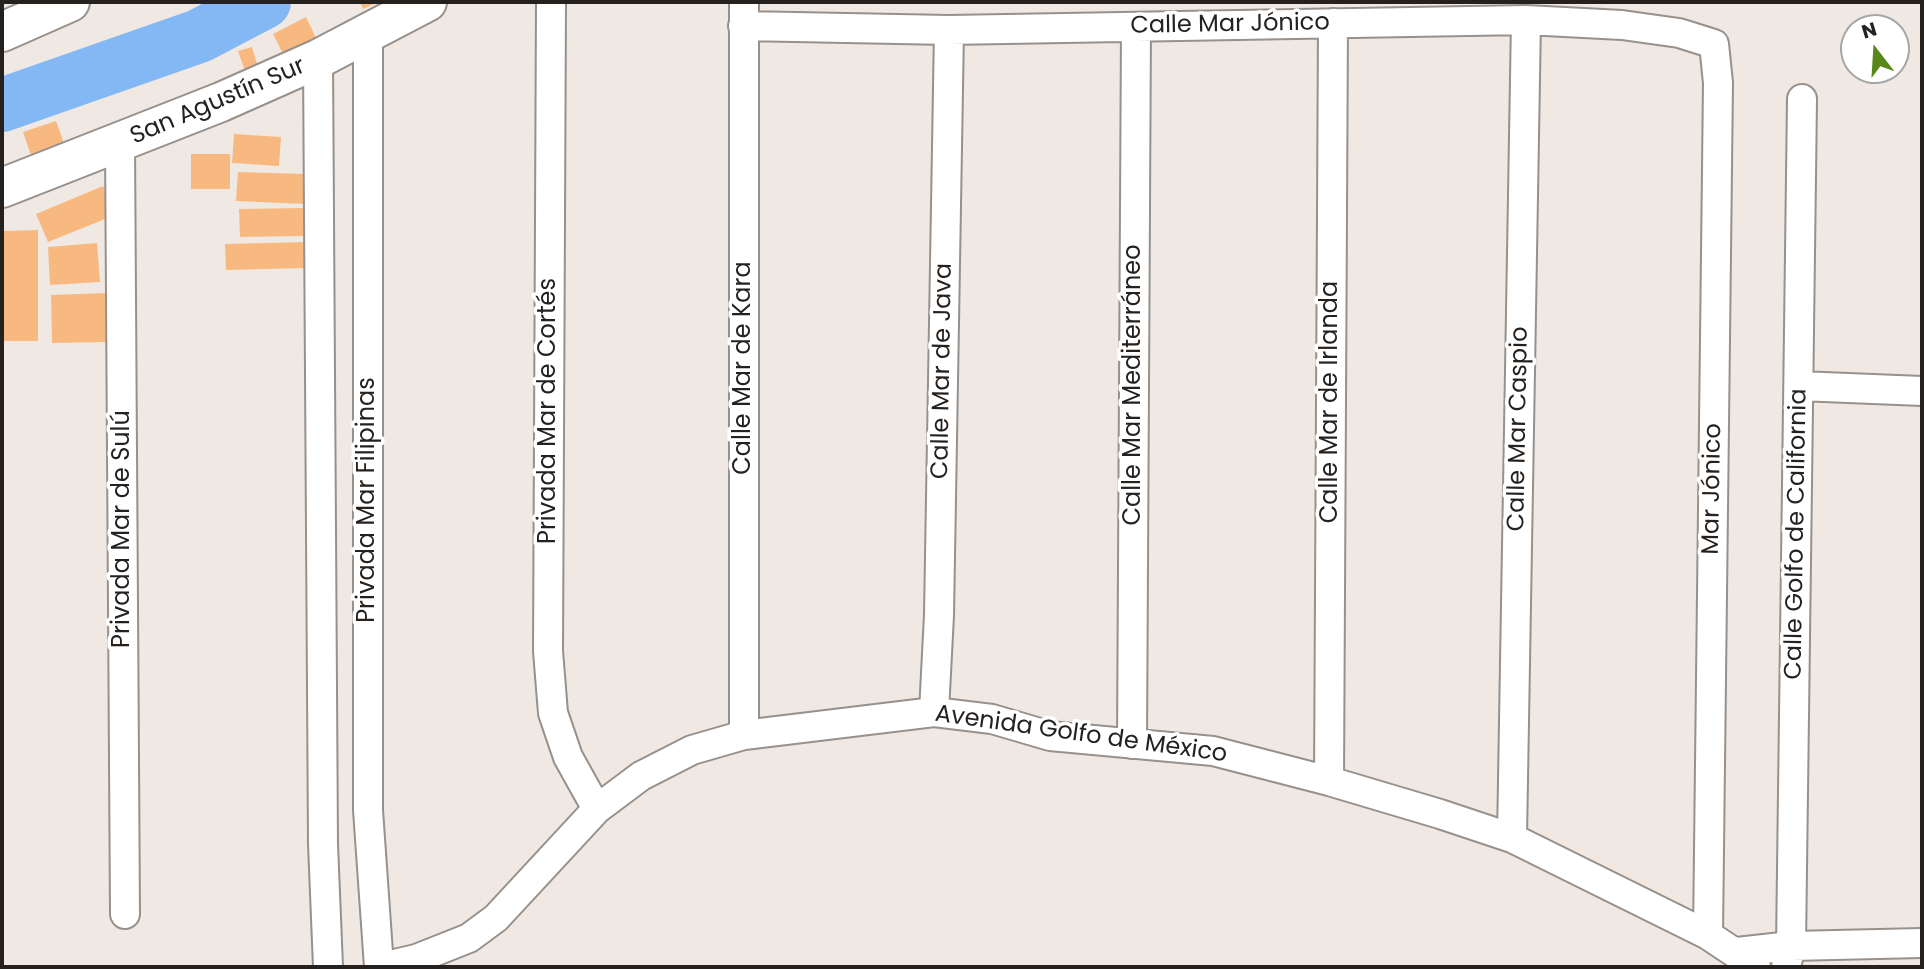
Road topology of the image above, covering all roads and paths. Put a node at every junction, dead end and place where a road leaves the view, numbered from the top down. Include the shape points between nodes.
1 (70, 2) edge
2 (427, 2) edge
3 (551, 2) edge
4 (743, 14) edge
5 (1526, 20) junction
6 (1333, 23) junction
7 (1136, 27) junction
8 (949, 30) junction
9 (2, 32) edge
10 (368, 33) junction
11 (1714, 44) joint
12 (318, 60) junction
13 (1802, 99) dead end
14 (120, 143) junction
15 (2, 188) edge
16 (1799, 386) junction
17 (1922, 391) edge
18 (934, 712) junction
19 (744, 735) junction
20 (1132, 744) junction
21 (1329, 781) junction
22 (597, 809) junction
23 (1512, 838) junction
24 (125, 914) dead end
25 (1708, 935) junction
26 (1922, 943) edge
27 (1788, 957) edge
28 (1746, 960) edge
29 (328, 967) edge
30 (380, 967) edge

1 - 9 main road
2 - 10 main road, San Agustín Sur
3 - 22 street, Privada Mar de Cortés via 548,651 553,713 568,757
4 - 8 street, Calle Mar Jónico
4 - 19 street, Calle Mar de Kara
5 - 6 street, Calle Mar Jónico
5 - 11 street, Calle Mar Jónico via 1622,25 1679,33
5 - 23 street, Calle Mar Caspio
6 - 7 street, Calle Mar Jónico
6 - 21 street, Calle Mar de Irlanda
7 - 8 street, Calle Mar Jónico
7 - 20 street, Calle Mar Mediterráneo
8 - 18 street, Calle Mar de Java
10 - 12 main road, San Agustín Sur
10 - 30 street, Privada Mar Filipinas via 368,810
11 - 25 street, Mar Jónico
12 - 14 main road, San Agustín Sur
12 - 29 street, Privada Mar Filipinas via 323,844
13 - 16 street, Calle Golfo de California
14 - 15 main road, San Agustín Sur
14 - 24 street, Privada Mar de Sulú
16 - 17 street
16 - 27 street, Calle Golfo de California
18 - 19 street, Avenida Golfo de México
18 - 20 street, Avenida Golfo de México via 992,719 1049,736
19 - 22 street, Avenida Golfo de México via 692,750 641,776
20 - 21 street, Avenida Golfo de México via 1213,751
21 - 23 street, Avenida Golfo de México
22 - 30 street, Avenida Golfo de México via 496,918 469,938 416,959
23 - 25 street, Avenida Golfo de México
25 - 28 street, Avenida Golfo de México
26 - 27 street, Avenida Golfo de México
27 - 28 street, Avenida Golfo de México

